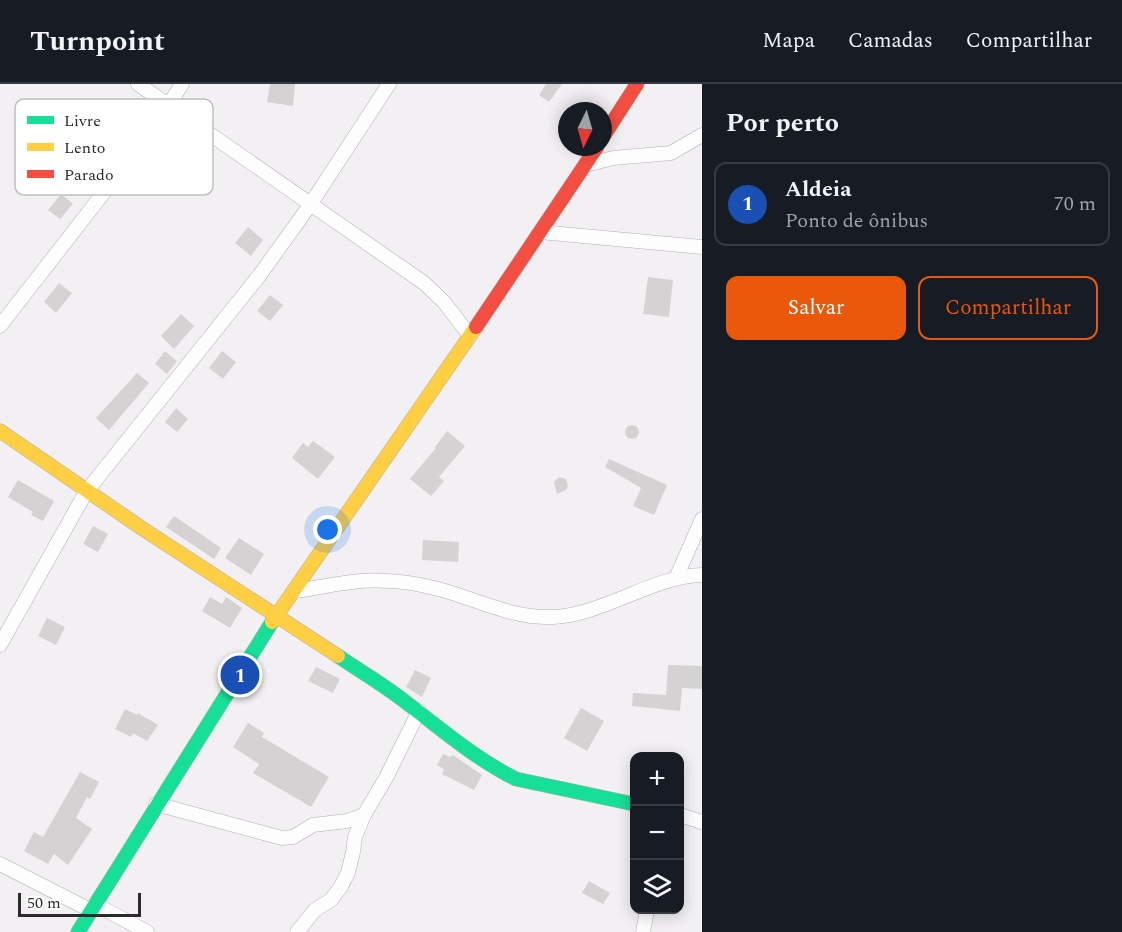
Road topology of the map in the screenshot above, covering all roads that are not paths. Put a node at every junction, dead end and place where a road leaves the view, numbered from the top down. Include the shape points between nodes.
1 (138, 84) edge
2 (182, 84) edge
3 (389, 84) edge
4 (637, 84) edge
5 (158, 99) edge
6 (172, 99) edge
7 (612, 123) edge
8 (702, 135) edge
9 (213, 137) edge
10 (592, 156) edge
11 (586, 165) junction
12 (102, 195) edge
13 (310, 205) junction
14 (540, 232) junction
15 (702, 247) edge
16 (0, 326) edge
17 (470, 336) junction
18 (0, 431) edge
19 (86, 492) junction
20 (702, 519) edge
21 (702, 575) edge
22 (676, 578) junction
23 (294, 591) junction
24 (275, 617) junction
25 (0, 645) edge
26 (419, 711) junction
27 (630, 803) edge
28 (156, 804) junction
29 (364, 815) junction
30 (684, 816) edge
31 (702, 822) edge
32 (0, 864) edge
33 (93, 908) junction
34 (646, 914) edge
35 (78, 932) edge
36 (147, 932) edge
37 (297, 932) edge
38 (644, 932) edge

1 - 5 street
2 - 6 street
3 - 13 street
4 - 7 street
8 - 11 street via 671,153
9 - 13 street
10 - 11 street
11 - 14 street
12 - 16 street
13 - 17 street via 424,283
13 - 19 street via 259,276
14 - 15 street
14 - 17 street
17 - 23 street
18 - 19 street
19 - 24 street
19 - 25 street
20 - 22 street
21 - 22 street
22 - 23 street via 584,611 555,617 520,615 428,586 379,581
23 - 24 street
24 - 26 street
24 - 28 street
26 - 27 street via 458,743 516,779
26 - 29 street
28 - 29 street via 282,838 293,837 314,825
28 - 33 street
29 - 37 street via 340,888
30 - 31 street
32 - 33 street
33 - 35 street
33 - 36 street
34 - 38 street

